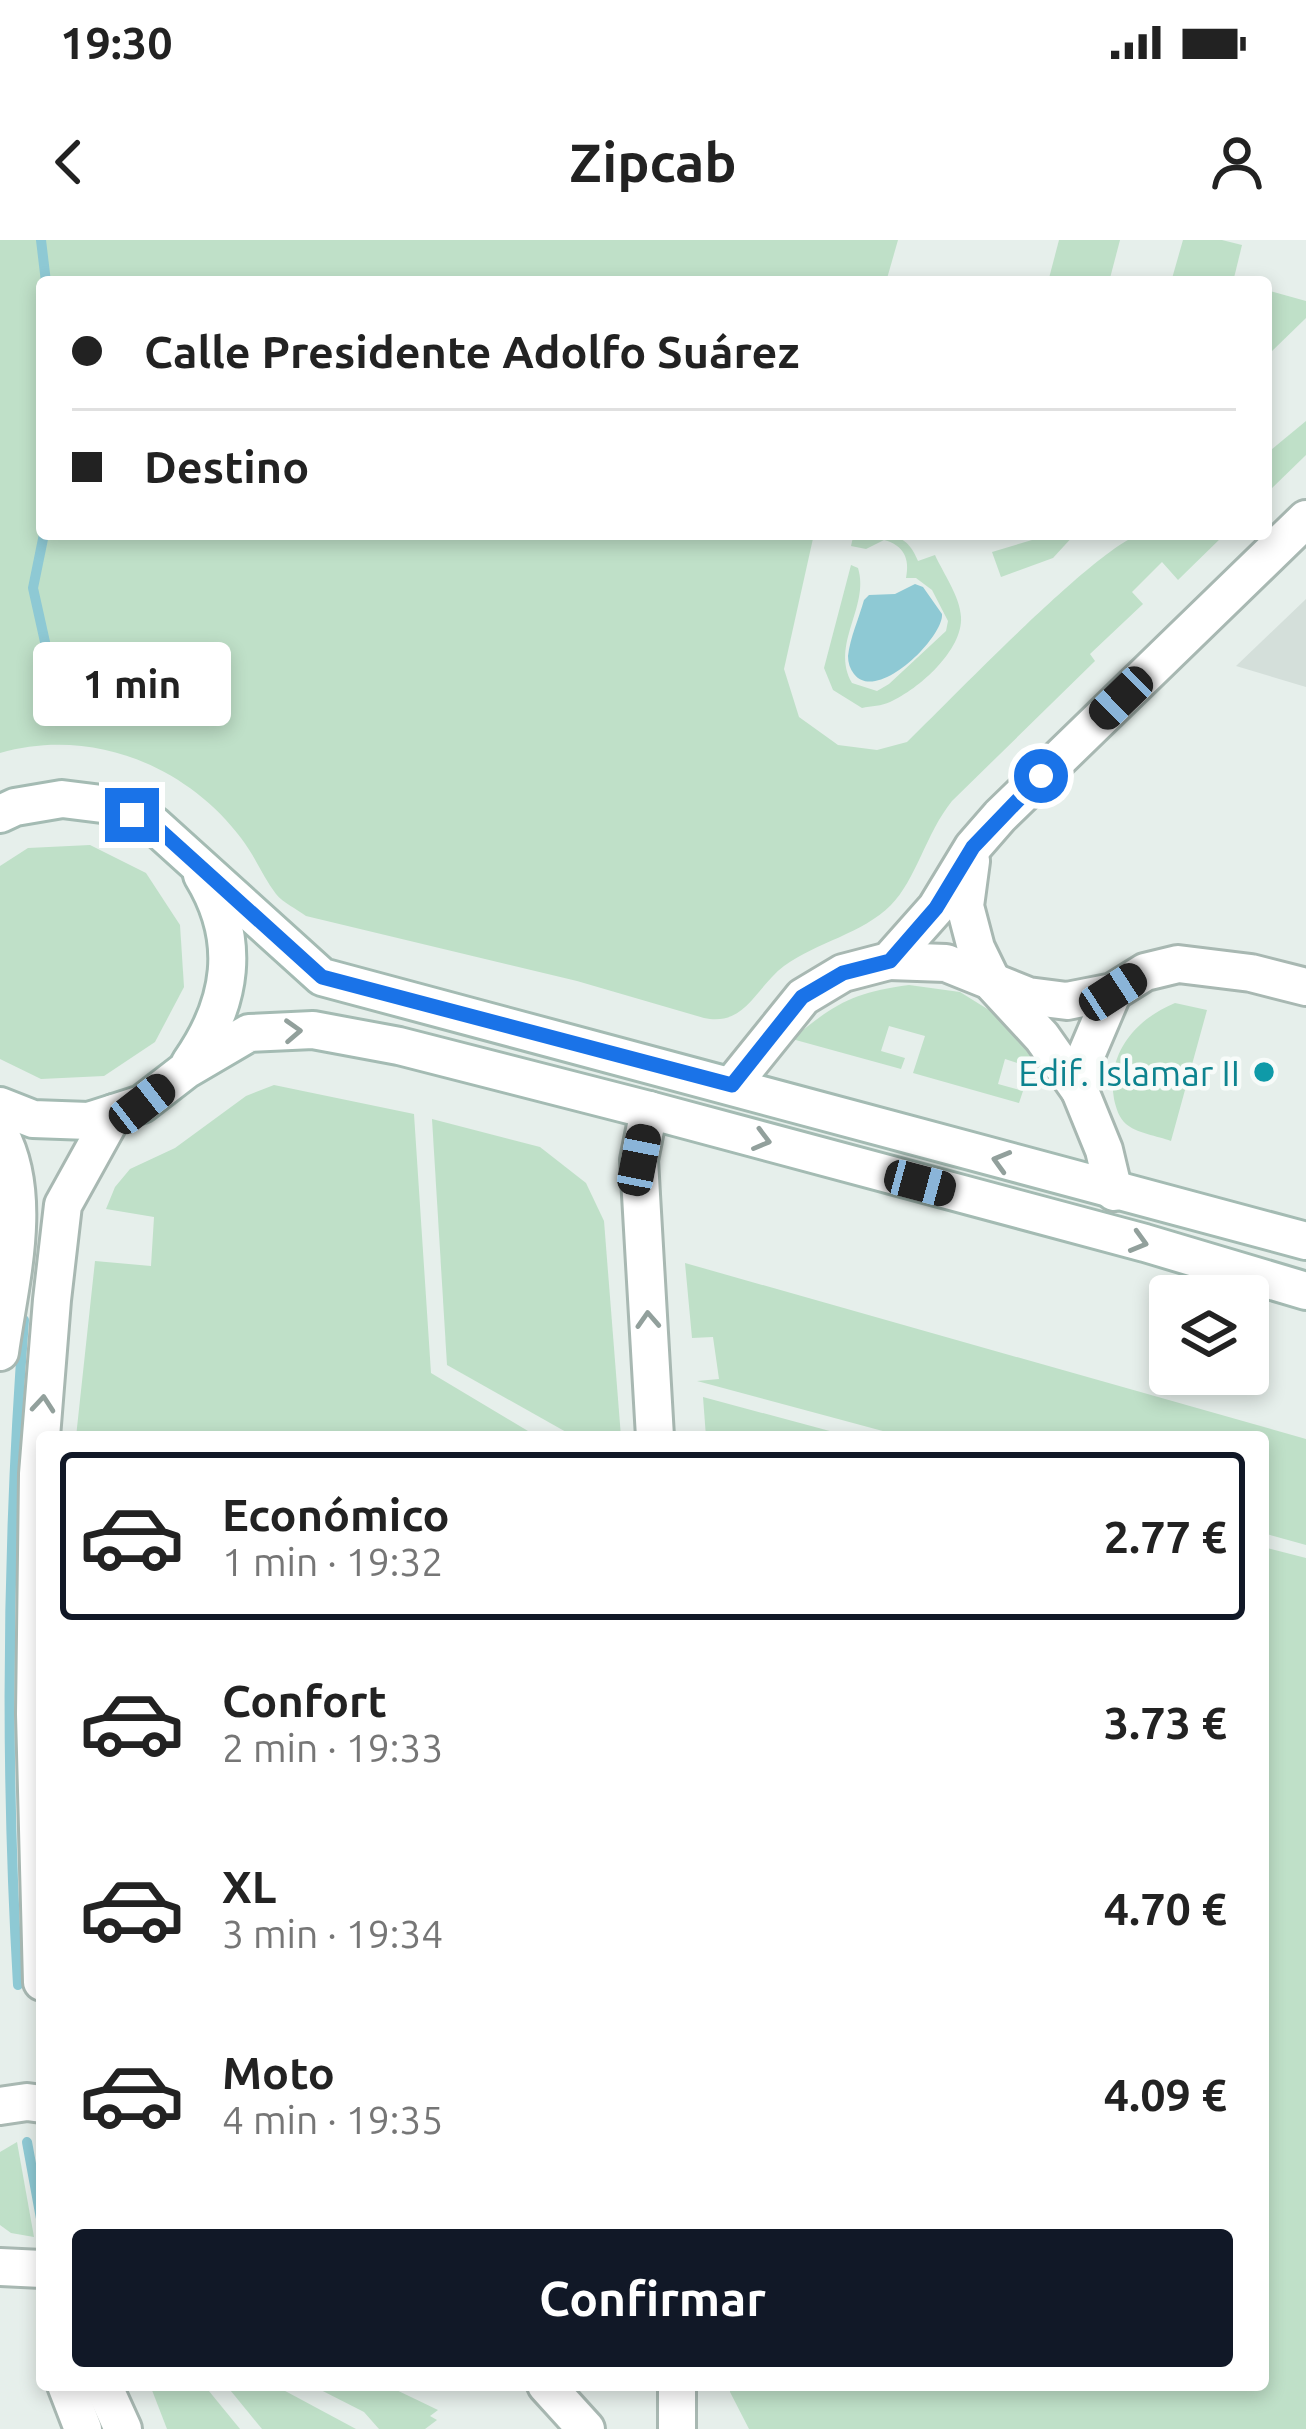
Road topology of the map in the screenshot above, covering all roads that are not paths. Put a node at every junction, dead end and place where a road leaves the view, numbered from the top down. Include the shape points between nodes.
1 (1306, 519) edge
2 (0, 814) edge
3 (973, 847) junction
4 (190, 857) junction
5 (890, 961) junction
6 (994, 985) junction
7 (1306, 987) edge
8 (1113, 992) junction
9 (186, 1070) junction
10 (732, 1085) junction
11 (1080, 1091) junction
12 (0, 1106) edge
13 (649, 1110) junction
14 (114, 1113) junction
15 (0, 1133) edge
16 (1114, 1192) junction
17 (1306, 1241) edge
18 (1306, 1291) edge
19 (0, 1352) edge
20 (41, 1431) edge
21 (656, 1431) edge
22 (36, 1594) edge
23 (36, 1781) edge
24 (36, 2103) edge
25 (0, 2106) edge
26 (68, 2391) edge
27 (106, 2391) edge
28 (551, 2391) edge
29 (677, 2391) edge
30 (83, 2429) edge
31 (123, 2429) edge
32 (586, 2429) edge
33 (677, 2429) edge

1 - 3 street
2 - 4 street via 62,799 110,805 154,825
3 - 5 street
3 - 6 street via 965,906
4 - 9 street via 215,896 227,941 226,988 212,1032
4 - 10 street via 322,977
5 - 6 street via 946,963
5 - 10 street via 843,973 802,997
6 - 8 street via 1067,1001
6 - 11 street
7 - 8 street via 1178,964 1144,972
8 - 11 street via 1084,1060
9 -> 13 street via 249,1033 313,1030
9 - 14 street via 142,1104
16 -> 10 street
11 - 16 street
12 - 14 street via 33,1119 88,1121
13 -> 18 street
21 -> 13 street via 639,1160
20 -> 14 street via 63,1205
15 - 19 street via 16,1224
16 - 17 street
23 -> 22 street
24 - 25 street
26 - 30 street
27 - 31 street
28 - 32 street
29 - 33 street

